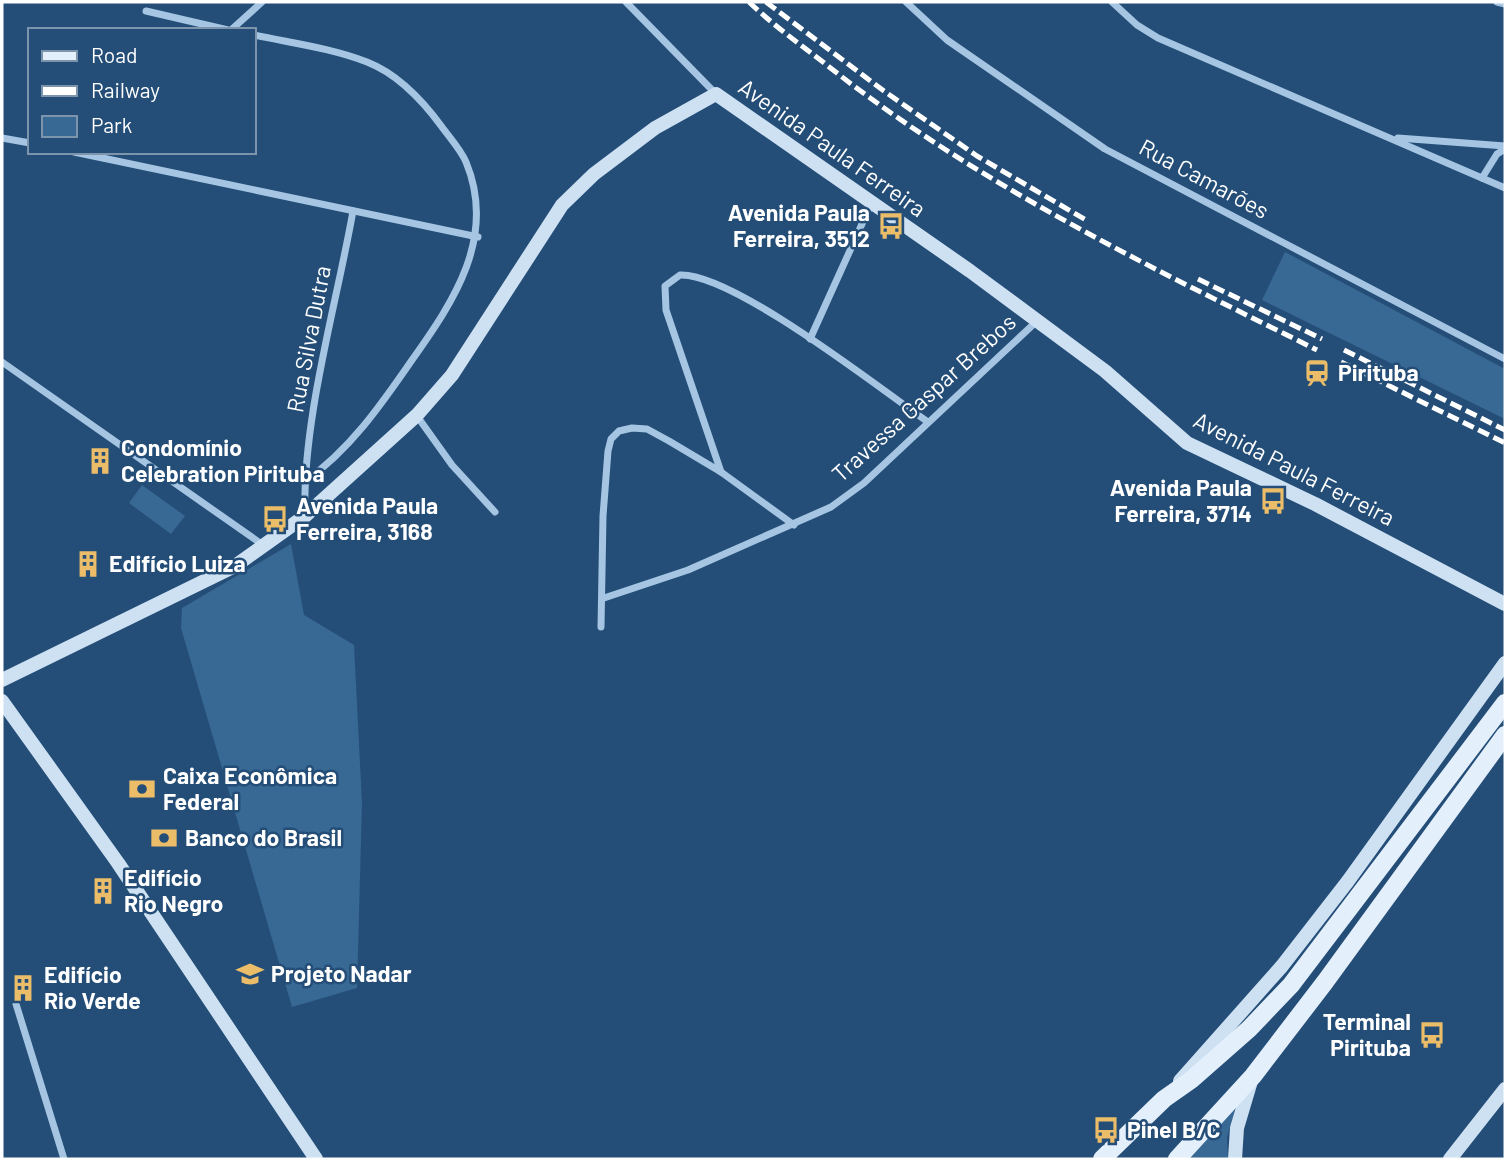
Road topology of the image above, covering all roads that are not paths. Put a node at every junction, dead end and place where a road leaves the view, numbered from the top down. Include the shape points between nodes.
1 (262, 2) edge
2 (626, 2) edge
3 (906, 2) edge
4 (1112, 2) edge
5 (1497, 2) edge
6 (1505, 4) edge
7 (146, 11) dead end
8 (221, 28) edge
9 (232, 28) edge
10 (256, 35) edge
11 (716, 94) junction
12 (2, 138) edge
13 (1390, 138) junction
14 (28, 143) edge
15 (1505, 148) edge
16 (83, 154) edge
17 (1482, 178) junction
18 (1505, 188) edge
19 (871, 204) junction
20 (353, 211) junction
21 (478, 237) junction
22 (1037, 321) junction
23 (810, 339) junction
24 (1505, 359) edge
25 (2, 362) edge
26 (417, 415) junction
27 (928, 422) junction
28 (721, 472) junction
29 (304, 482) junction
30 (495, 512) dead end
31 (305, 516) junction
32 (794, 525) junction
33 (264, 546) junction
34 (604, 598) junction
35 (1505, 604) edge
36 (601, 627) dead end
37 (1505, 663) edge
38 (2, 680) edge
39 (2, 701) edge
40 (1505, 703) edge
41 (1505, 735) edge
42 (16, 1004) dead end
43 (1252, 1076) junction
44 (1505, 1089) edge
45 (1164, 1099) junction
46 (1139, 1123) junction
47 (64, 1159) edge
48 (316, 1159) edge
49 (1102, 1159) edge
50 (1113, 1159) edge
51 (1177, 1159) edge
52 (1235, 1159) edge
53 (1450, 1159) edge

1 - 9 street
2 - 11 street
3 - 24 street, Rua Camarões via 947,40 1105,149
4 - 13 street via 1158,38
5 - 6 street
7 - 8 street
10 - 21 street via 342,54 398,80 430,110 466,160 476,196
11 - 19 main road, Avenida Paula Ferreira
11 - 26 main road, Avenida Paula Ferreira via 655,128 562,205 486,325
12 - 14 street
13 - 15 street
13 - 17 street
15 - 17 street
16 - 20 street
17 - 18 street
19 - 22 main road, Avenida Paula Ferreira
19 - 23 street
20 - 21 street
20 - 29 street, Rua Silva Dutra
21 - 29 street via 449,309 371,418 324,468
22 - 27 street, Travessa Gaspar Brebos
22 - 35 main road, Avenida Paula Ferreira via 1105,371 1187,443
23 - 27 street
23 - 28 street via 731,288 690,275 669,281 663,295 666,310
25 - 33 street
26 - 30 street via 452,466
26 - 31 main road, Avenida Paula Ferreira
27 - 32 street, Travessa Gaspar Brebos via 864,483 831,507
28 - 32 street
28 - 34 street via 646,429 632,428 611,439 603,516
29 - 31 street, Rua Silva Dutra
31 - 33 main road, Avenida Paula Ferreira
32 - 34 street, Travessa Gaspar Brebos via 688,570
33 - 38 main road, Avenida Paula Ferreira via 235,566
34 - 36 street
37 - 45 main road via 1340,892 1282,966
39 - 48 main road via 118,863
40 - 45 main road via 1291,985 1249,1028
41 - 43 main road
42 - 47 street
43 - 51 main road
43 - 52 main road via 1237,1128
44 - 53 main road
45 - 46 main road
46 - 49 main road
46 - 50 main road

